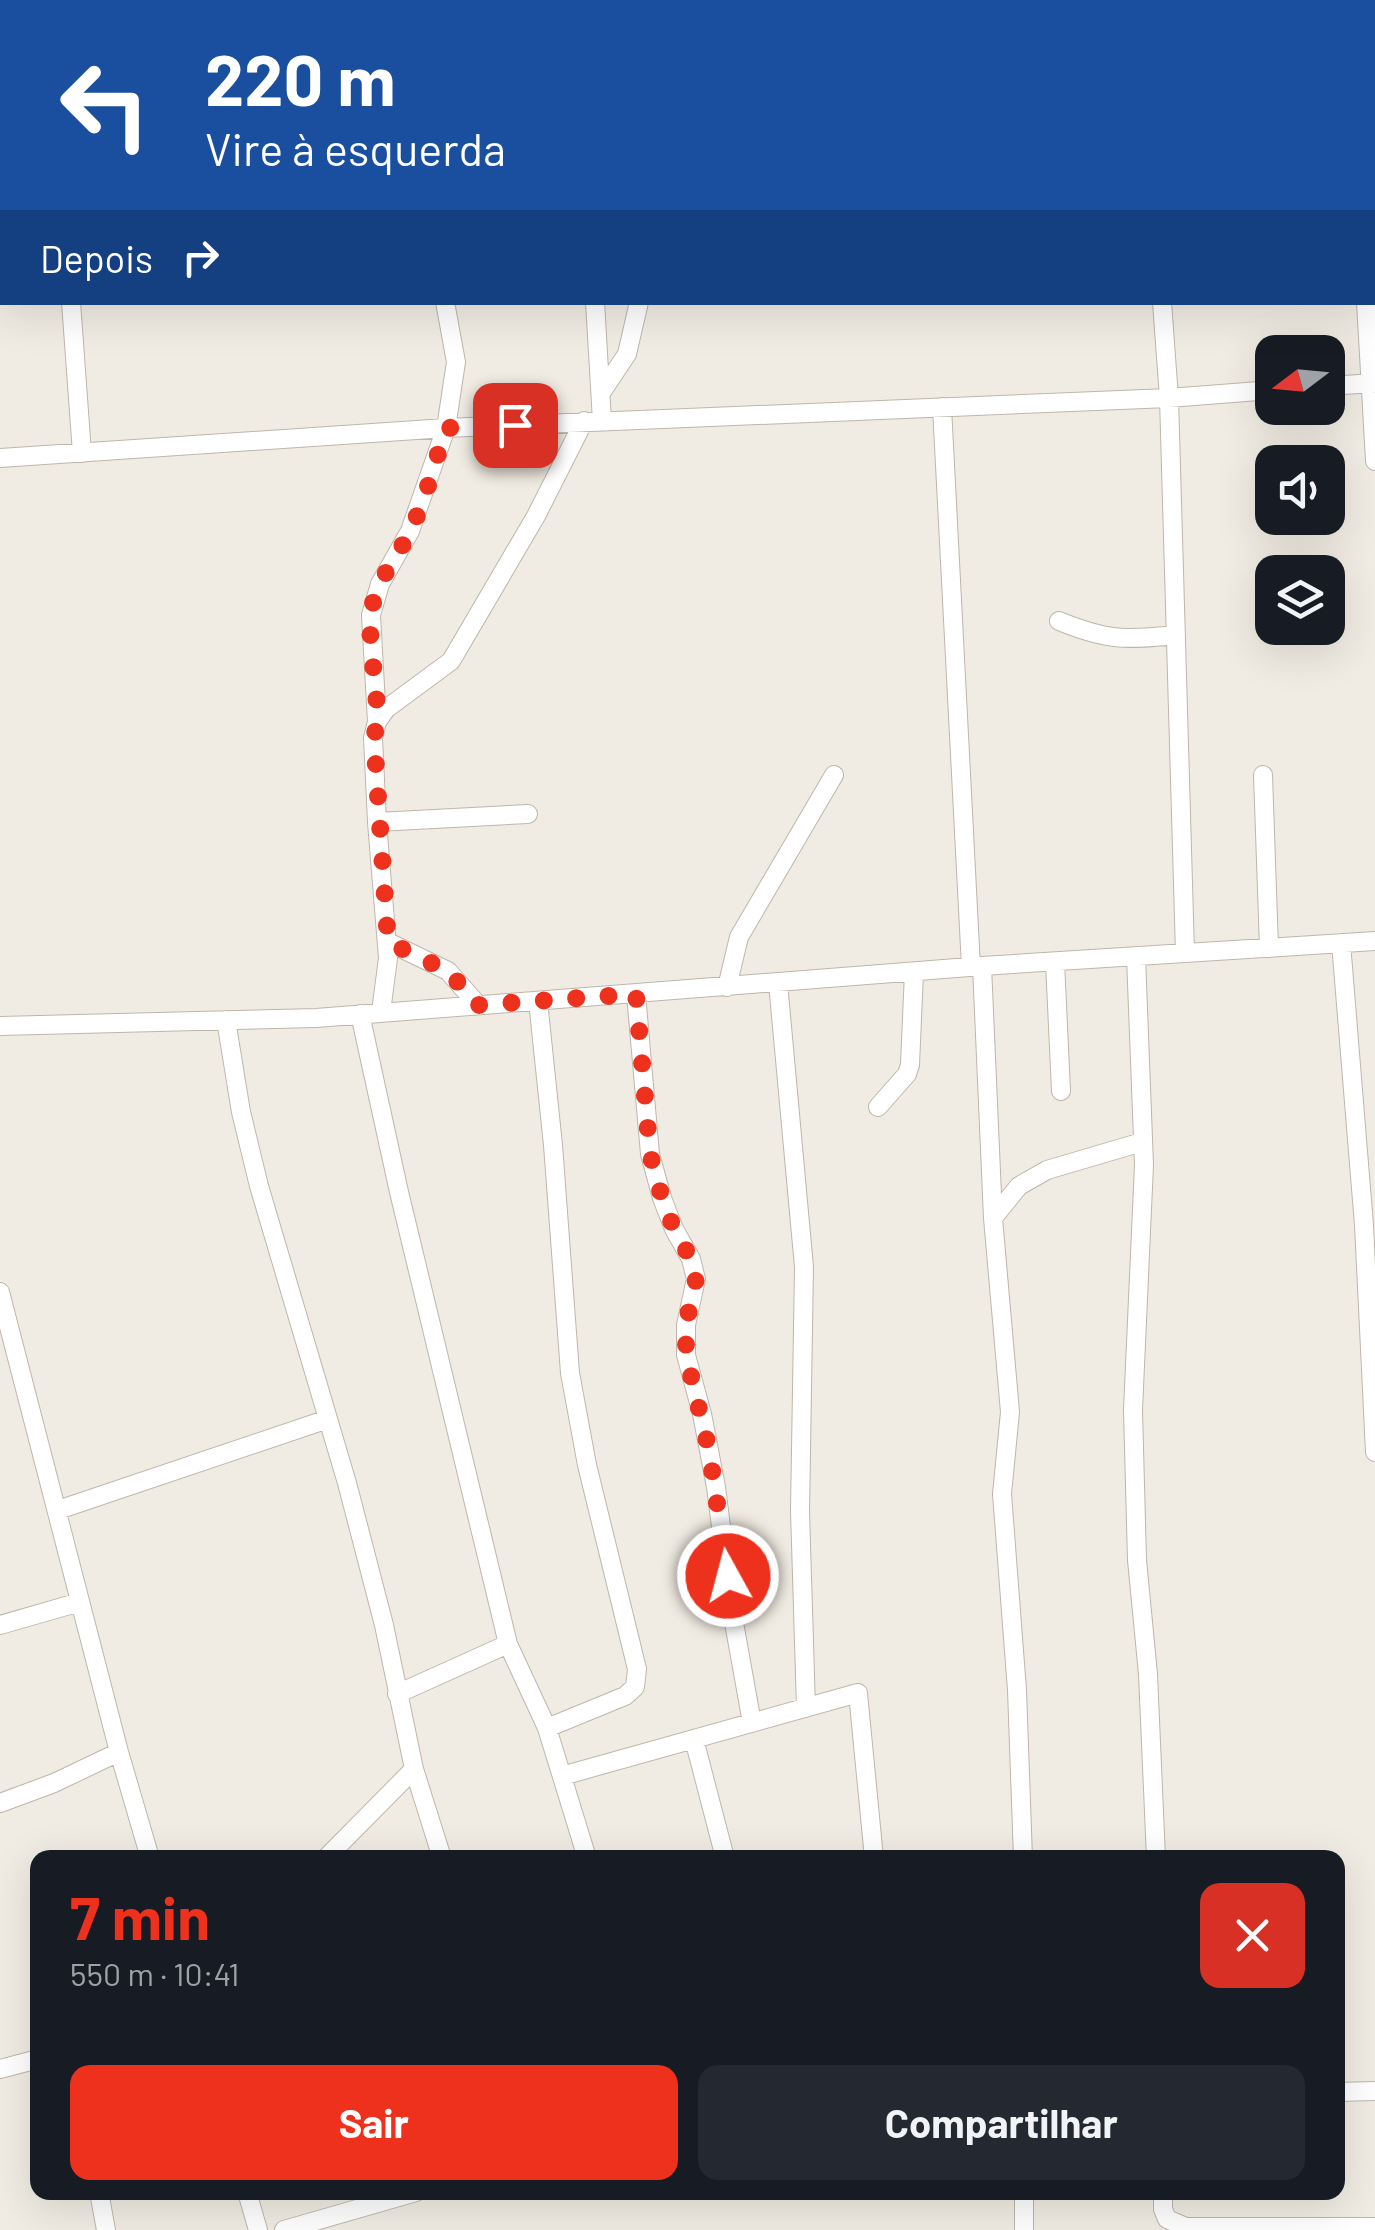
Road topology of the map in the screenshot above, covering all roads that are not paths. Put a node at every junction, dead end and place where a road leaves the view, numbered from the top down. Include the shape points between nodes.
1 (71, 305) edge
2 (446, 305) edge
3 (595, 305) edge
4 (638, 305) edge
5 (1162, 305) edge
6 (1366, 305) edge
7 (1372, 383) edge
8 (1345, 385) edge
9 (1255, 391) edge
10 (601, 394) junction
11 (1170, 398) junction
12 (942, 407) junction
13 (593, 421) junction
14 (446, 428) junction
15 (82, 453) junction
16 (0, 458) edge
17 (1375, 461) edge
18 (1059, 621) dead end
19 (1176, 635) junction
20 (377, 722) junction
21 (1263, 774) dead end
22 (834, 775) dead end
23 (528, 814) dead end
24 (377, 822) junction
25 (1375, 941) edge
26 (388, 942) junction
27 (1341, 943) junction
28 (1269, 948) junction
29 (1185, 954) junction
30 (1136, 957) junction
31 (1056, 962) junction
32 (976, 967) junction
33 (914, 972) junction
34 (778, 983) junction
35 (727, 988) junction
36 (636, 994) junction
37 (538, 1001) junction
38 (478, 1005) junction
39 (381, 1012) junction
40 (360, 1014) junction
41 (226, 1020) junction
42 (0, 1026) edge
43 (1061, 1091) dead end
44 (878, 1107) dead end
45 (1142, 1142) junction
46 (992, 1218) junction
47 (0, 1292) edge
48 (8, 1358) edge
49 (328, 1419) junction
50 (1375, 1452) edge
51 (58, 1510) junction
52 (80, 1602) junction
53 (0, 1625) edge
54 (508, 1644) junction
55 (397, 1694) junction
56 (806, 1708) junction
57 (752, 1723) junction
58 (547, 1728) junction
59 (694, 1739) junction
60 (120, 1752) junction
61 (414, 1768) junction
62 (562, 1776) junction
63 (0, 1803) edge
64 (148, 1850) edge
65 (334, 1850) edge
66 (440, 1850) edge
67 (585, 1850) edge
68 (722, 1850) edge
69 (873, 1850) edge
70 (1023, 1850) edge
71 (1156, 1850) edge
72 (30, 2061) edge
73 (0, 2069) edge
74 (1345, 2092) edge
75 (1375, 2092) edge
76 (100, 2200) edge
77 (250, 2200) edge
78 (388, 2200) edge
79 (1024, 2200) edge
80 (1163, 2200) edge
81 (1375, 2227) edge
82 (106, 2230) edge
83 (258, 2230) edge
84 (284, 2230) edge
85 (1024, 2230) edge

1 - 15 street
2 - 14 street via 456,362
3 - 10 street
4 - 10 street via 627,354
5 - 11 street
6 - 7 street
7 - 8 street
7 - 17 street
9 - 11 street
10 - 13 street
11 - 12 street
11 - 19 street
12 - 13 street
12 - 32 street
13 - 14 street
13 - 20 street via 451,661
14 - 15 street
14 - 20 street via 410,531 374,600
15 - 16 street
18 - 19 street via 1106,638
19 - 29 street
20 - 24 street
21 - 28 street
22 - 35 street via 739,936
23 - 24 street
24 - 26 street
25 - 27 street
26 - 38 street via 448,971
26 - 39 street
27 - 28 street
27 - 50 street
28 - 29 street
29 - 30 street
30 - 31 street
30 - 45 street
31 - 32 street
31 - 43 street
32 - 33 street
32 - 46 street
33 - 34 street
33 - 44 street via 910,1065
34 - 35 street
34 - 56 street via 804,1267 800,1511
35 - 36 street
36 - 37 street
36 - 57 street via 650,1154 696,1279 686,1355 716,1487
37 - 38 street
37 - 58 street via 570,1373 637,1669 635,1686 624,1696
38 - 39 street
39 - 40 street
40 - 41 street
40 - 54 street
41 - 42 street
41 - 49 street via 259,1186
45 - 46 street via 1047,1170 1019,1186
45 - 71 street via 1133,1410
46 - 70 street via 1010,1412 1002,1494
47 - 48 street
48 - 51 street
49 - 51 street
49 - 55 street
51 - 52 street
52 - 53 street
52 - 60 street
54 - 55 street
54 - 58 street
55 - 61 street
56 - 57 street
56 - 69 street via 858,1693
57 - 59 street
58 - 62 street
59 - 62 street
59 - 68 street
60 - 63 street
60 - 64 street
61 - 65 street
61 - 66 street
62 - 67 street
72 - 73 street
74 - 75 street
76 - 82 street
77 - 83 street
78 - 84 street
79 - 85 street
80 - 81 street via 1167,2219 1186,2227

